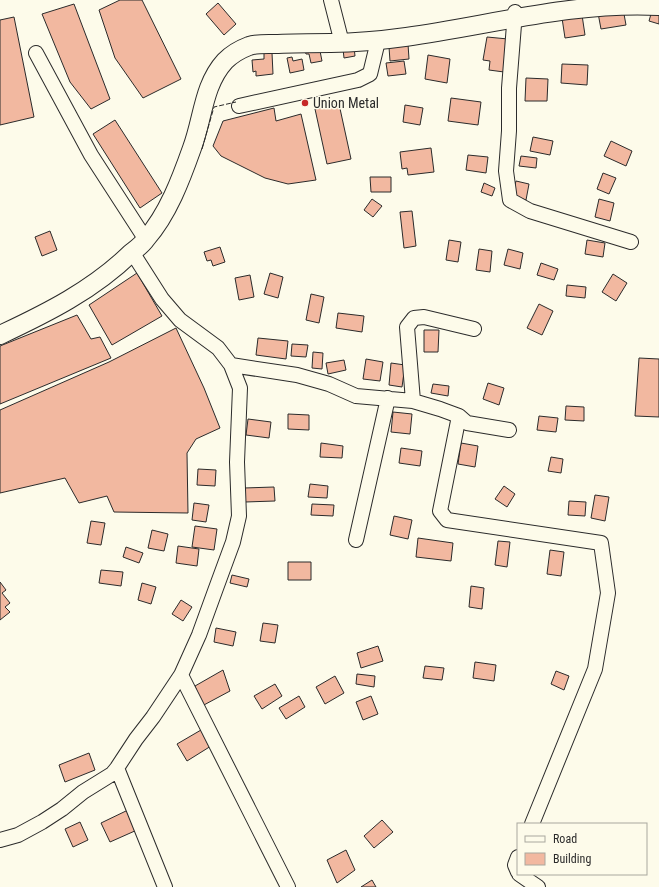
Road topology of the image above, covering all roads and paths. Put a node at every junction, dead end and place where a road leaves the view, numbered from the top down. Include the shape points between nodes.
1 (331, 0) edge
2 (659, 6) edge
3 (515, 12) junction
4 (378, 41) junction
5 (342, 43) junction
6 (36, 53) dead end
7 (238, 106) dead end
8 (146, 240) junction
9 (631, 242) dead end
10 (132, 252) junction
11 (474, 329) dead end
12 (0, 335) edge
13 (232, 365) junction
14 (388, 398) junction
15 (413, 401) junction
16 (459, 416) junction
17 (508, 430) dead end
18 (356, 540) dead end
19 (181, 675) junction
20 (117, 768) junction
21 (532, 823) edge
22 (0, 840) edge
23 (517, 860) edge
24 (517, 870) edge
25 (521, 875) edge
26 (165, 887) edge
27 (288, 887) edge
28 (538, 887) edge

1 - 5 street
2 - 3 main road via 606,2
3 - 4 main road
3 - 9 street via 506,171 510,200 530,211
4 - 5 main road
4 - 7 street via 370,74 358,80
5 - 8 main road via 249,46 226,60 215,75 207,93 183,174
6 - 8 street via 91,155
8 - 10 main road
10 - 12 main road via 115,269 73,298
10 - 13 street via 162,299 180,320 218,348
11 - 15 street via 424,317 414,318 407,327
13 - 14 street via 297,375 329,384 356,396
13 - 19 street via 240,388 237,462 239,516 216,591
14 - 15 street
14 - 18 street
15 - 16 street
16 - 17 street via 467,423
16 - 21 street via 440,511 447,520 601,543 608,593 595,670
19 - 20 street
19 - 27 street
20 - 22 street via 42,822 18,835
20 - 26 street
23 - 24 street
25 - 28 street

